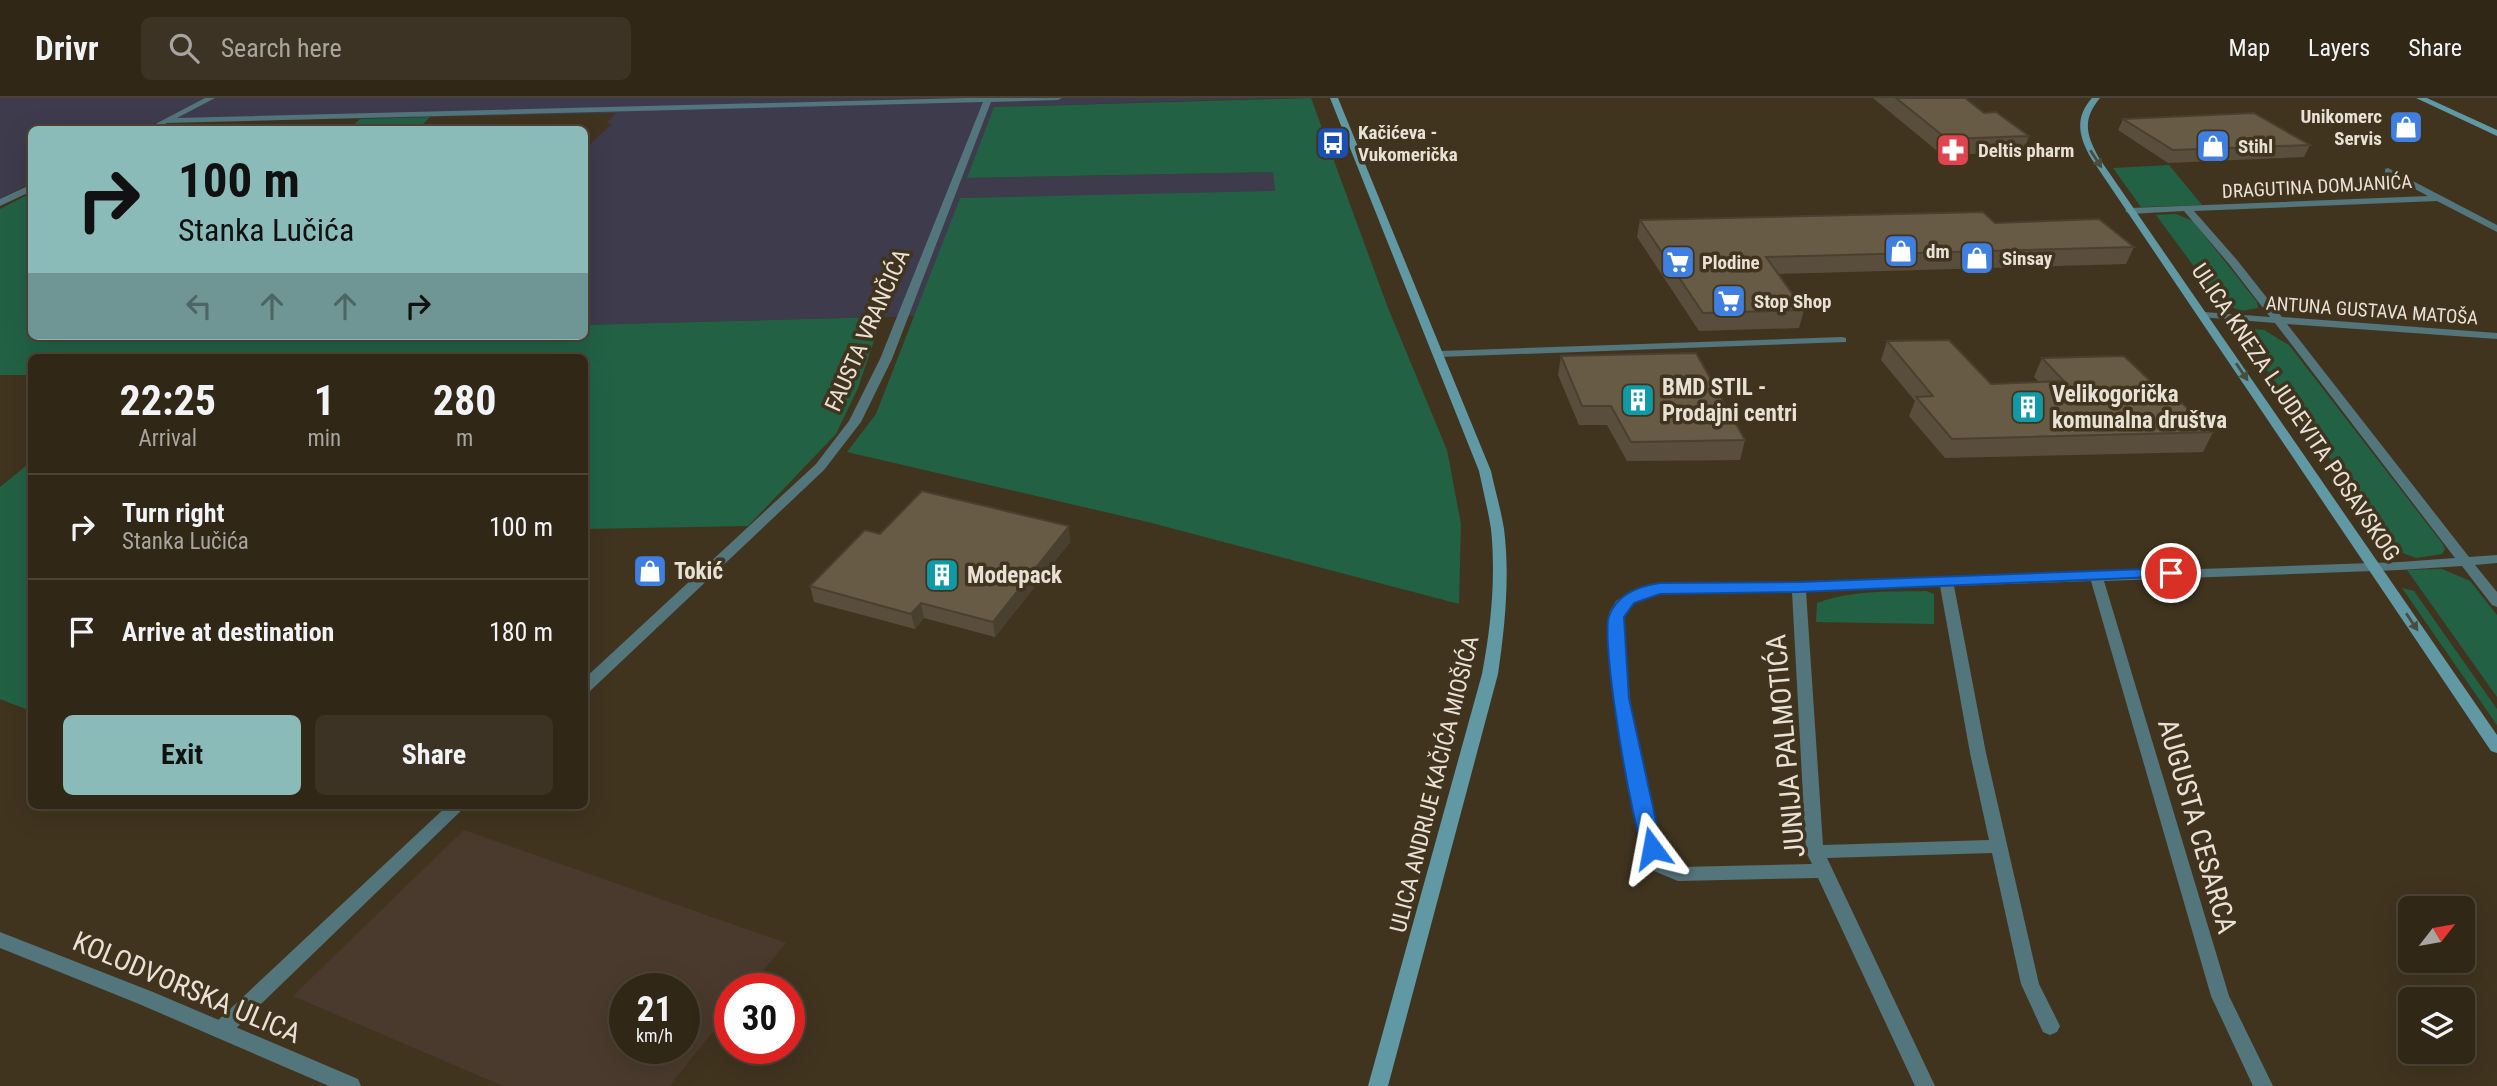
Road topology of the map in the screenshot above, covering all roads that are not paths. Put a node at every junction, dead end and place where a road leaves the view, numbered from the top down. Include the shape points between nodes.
1 (211, 98) edge
2 (1058, 98) edge
3 (1334, 98) edge
4 (2096, 98) edge
5 (2420, 98) edge
6 (988, 100) junction
7 (165, 121) junction
8 (156, 126) edge
9 (2497, 133) edge
10 (2388, 171) dead end
11 (28, 189) edge
12 (2439, 198) junction
13 (0, 204) edge
14 (2188, 210) junction
15 (2130, 211) junction
16 (2497, 229) edge
17 (2204, 315) junction
18 (2278, 321) junction
19 (2497, 336) edge
20 (1842, 340) dead end
21 (1440, 354) junction
22 (2497, 559) edge
23 (2467, 561) junction
24 (2374, 566) junction
25 (2096, 576) junction
26 (1947, 582) junction
27 (1799, 587) junction
28 (2497, 602) edge
29 (588, 684) edge
30 (2497, 747) edge
31 (455, 809) edge
32 (1998, 846) junction
33 (1815, 852) junction
34 (1822, 871) junction
35 (0, 940) edge
36 (2050, 1026) dead end
37 (221, 1030) junction
38 (351, 1086) edge
39 (1378, 1086) edge
40 (1925, 1086) edge
41 (2263, 1086) edge

1 - 7 street
2 - 6 street
3 - 21 main road, ULICA ANDRIJE KAČIĆA MIOŠIĆA
4 -> 15 main road, ULICA KNEZA LJUDEVITA POSAVSKOG via 2082,120 2085,138
5 - 9 main road
6 - 7 street
6 - 29 street, FAUSTA VRANČIĆA via 886,359 856,422 812,474
7 - 8 street
10 - 12 street
11 - 13 street
12 - 14 street, DRAGUTINA DOMJANIĆA
12 - 16 street, DRAGUTINA DOMJANIĆA
14 - 15 street, DRAGUTINA DOMJANIĆA
14 - 18 street
15 - 17 main road, ULICA KNEZA LJUDEVITA POSAVSKOG
17 - 18 street, ANTUNA GUSTAVA MATOŠA
17 -> 24 main road, ULICA KNEZA LJUDEVITA POSAVSKOG
18 - 19 street, ANTUNA GUSTAVA MATOŠA
18 - 23 street
20 - 21 street
21 - 39 main road, ULICA ANDRIJE KAČIĆA MIOŠIĆA via 1479,451 1491,496 1500,562 1497,616 1490,674
22 - 23 street
23 - 24 street
23 - 28 street
24 - 25 street
24 -> 30 main road, ULICA KNEZA LJUDEVITA POSAVSKOG
25 - 26 street
25 - 41 street, AUGUSTA CESARCA via 2220,996
26 - 27 street
26 - 32 street
27 - 33 street, JUNIJA PALMOTIĆA
27 - 34 street via 1660,589 1628,599 1616,617 1620,698 1652,848 1660,866 1678,874
31 - 37 street
32 - 33 street
32 - 36 street via 2030,984
33 - 34 street, JUNIJA PALMOTIĆA
34 - 40 street, JUNIJA PALMOTIĆA
35 - 37 street, KOLODVORSKA ULICA
37 - 38 street, KOLODVORSKA ULICA

